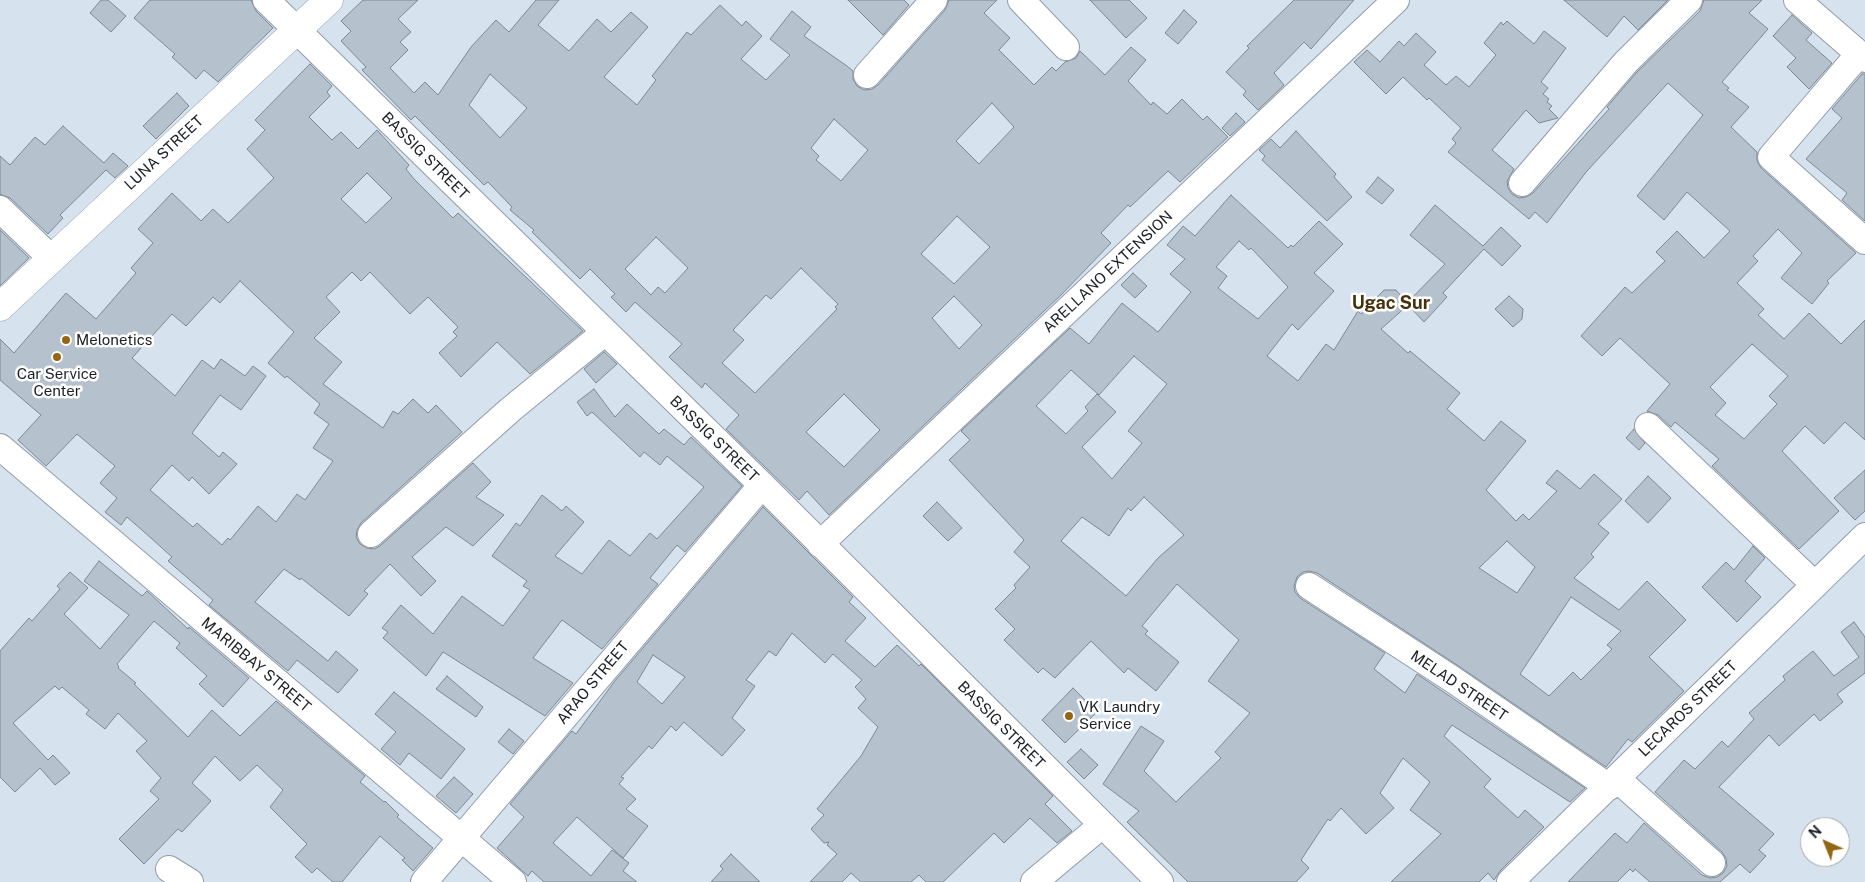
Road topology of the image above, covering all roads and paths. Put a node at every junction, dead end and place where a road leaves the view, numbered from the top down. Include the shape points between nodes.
1 (266, 0) edge
2 (329, 0) edge
3 (934, 0) edge
4 (1396, 0) edge
5 (1689, 0) edge
6 (1797, 0) edge
7 (1030, 3) edge
8 (296, 30) junction
9 (1066, 47) dead end
10 (1862, 56) edge
11 (867, 75) dead end
12 (1522, 183) dead end
13 (0, 210) edge
14 (1865, 241) edge
15 (51, 258) junction
16 (0, 307) edge
17 (604, 333) junction
18 (1648, 426) dead end
19 (0, 447) edge
20 (762, 485) junction
21 (371, 534) dead end
22 (1865, 536) edge
23 (820, 544) junction
24 (1815, 585) junction
25 (1309, 586) dead end
26 (1613, 783) junction
27 (1102, 825) junction
28 (460, 838) junction
29 (1712, 863) dead end
30 (424, 882) edge
31 (513, 882) edge
32 (1034, 882) edge
33 (1160, 882) edge
34 (1510, 882) edge

1 - 8 street, BASSIG STREET
2 - 8 main road, LUNA STREET
3 - 11 street
4 - 23 street, ARELLANO EXTENSION
5 - 12 street via 1626,62
6 - 10 street
7 - 9 street
8 - 15 main road, LUNA STREET
8 - 17 street, BASSIG STREET
10 - 14 street via 1771,157
13 - 15 street
15 - 16 main road, LUNA STREET
17 - 20 street, BASSIG STREET
17 - 21 street via 510,410
18 - 24 street
19 - 28 street, MARIBBAY STREET
20 - 23 street, BASSIG STREET
20 - 28 street, ARAO STREET
22 - 24 street, LECAROS STREET
23 - 27 street, BASSIG STREET
24 - 26 street, LECAROS STREET
25 - 26 street, MELAD STREET
26 - 29 street, MELAD STREET
26 - 34 street, LECAROS STREET
27 - 32 street
27 - 33 street, BASSIG STREET
28 - 30 street, ARAO STREET
28 - 31 street, MARIBBAY STREET

